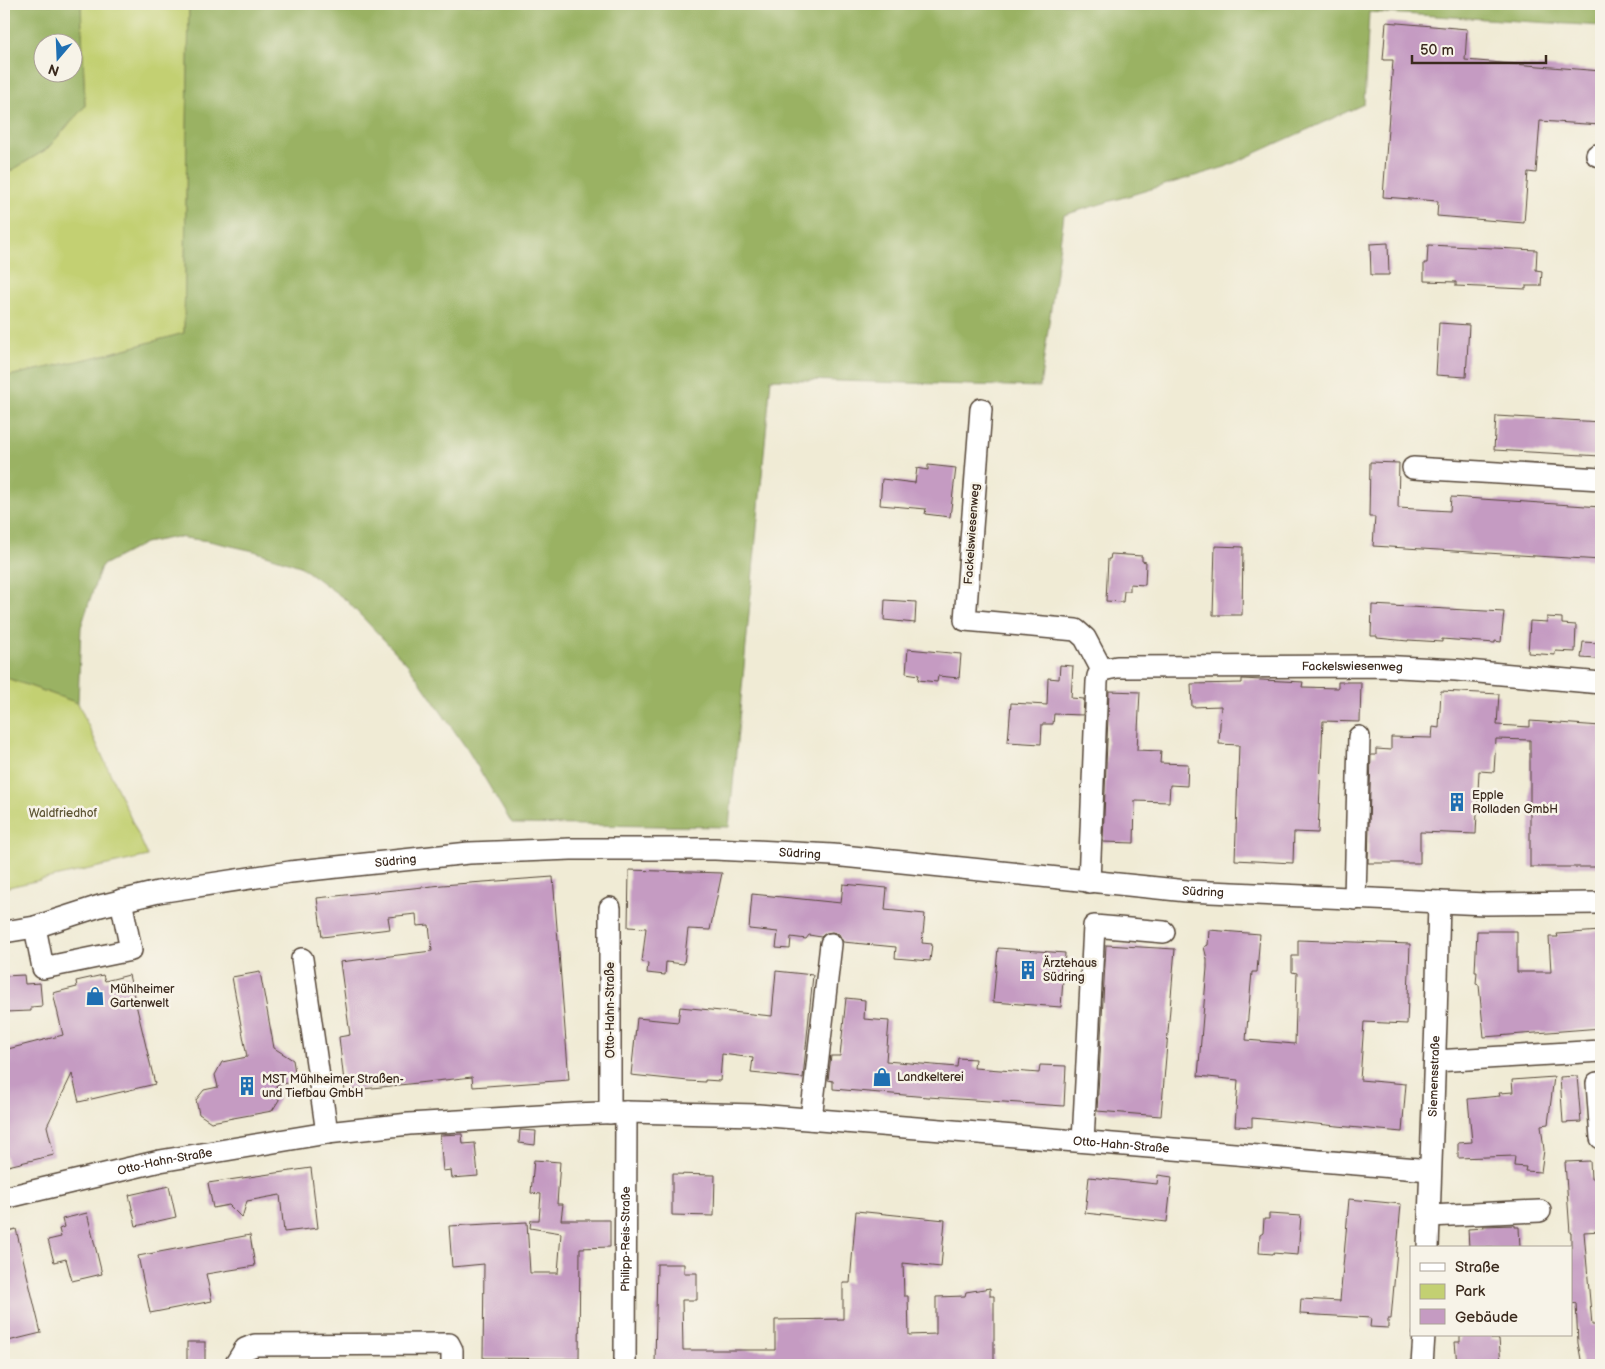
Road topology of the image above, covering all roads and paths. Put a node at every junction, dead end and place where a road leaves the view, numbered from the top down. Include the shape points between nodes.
1 (981, 409) dead end
2 (1414, 468) dead end
3 (1601, 479) edge
4 (1102, 670) junction
5 (1601, 683) edge
6 (1359, 737) dead end
7 (1089, 882) junction
8 (1355, 899) junction
9 (121, 900) junction
10 (1439, 902) junction
11 (1601, 903) edge
12 (610, 908) dead end
13 (35, 927) junction
14 (4, 932) edge
15 (1164, 932) dead end
16 (831, 944) dead end
17 (302, 959) dead end
18 (1601, 1050) edge
19 (1435, 1061) junction
20 (1601, 1083) edge
21 (618, 1112) junction
22 (811, 1119) junction
23 (327, 1133) junction
24 (1601, 1138) edge
25 (1082, 1141) junction
26 (1430, 1170) junction
27 (4, 1198) edge
28 (1540, 1211) dead end
29 (1429, 1216) junction
30 (1428, 1246) edge
31 (1424, 1336) edge
32 (235, 1365) edge
33 (452, 1365) edge
34 (625, 1365) edge
35 (1422, 1365) edge

1 - 4 street, Fackelswiesenweg via 965,620 1076,630 1085,638
2 - 3 street
4 - 5 street, Fackelswiesenweg via 1117,667 1380,666
4 - 7 street via 1097,682
6 - 8 street
7 - 8 street, Südring via 1187,891
7 - 9 street, Südring via 832,855 571,849 469,853 351,864 167,890
8 - 10 street, Südring
9 - 13 street, Südring
9 - 13 street via 131,950 44,968
10 - 11 street, Südring
10 - 19 street, Siemensstraße
12 - 21 street, Otto-Hahn-Straße
13 - 14 street, Südring
15 - 25 street via 1094,926
16 - 22 street
17 - 23 street
18 - 19 street
19 - 26 street, Siemensstraße
20 - 24 street via 1597,1083
21 - 22 street, Otto-Hahn-Straße
21 - 23 street, Otto-Hahn-Straße via 409,1124
21 - 34 street, Philipp-Reis-Straße
22 - 25 street, Otto-Hahn-Straße
23 - 27 street, Otto-Hahn-Straße via 160,1162
25 - 26 street, Otto-Hahn-Straße
26 - 29 street, Siemensstraße
28 - 29 street
29 - 30 street, Siemensstraße
31 - 35 street
32 - 33 street via 245,1349 255,1345 449,1344

